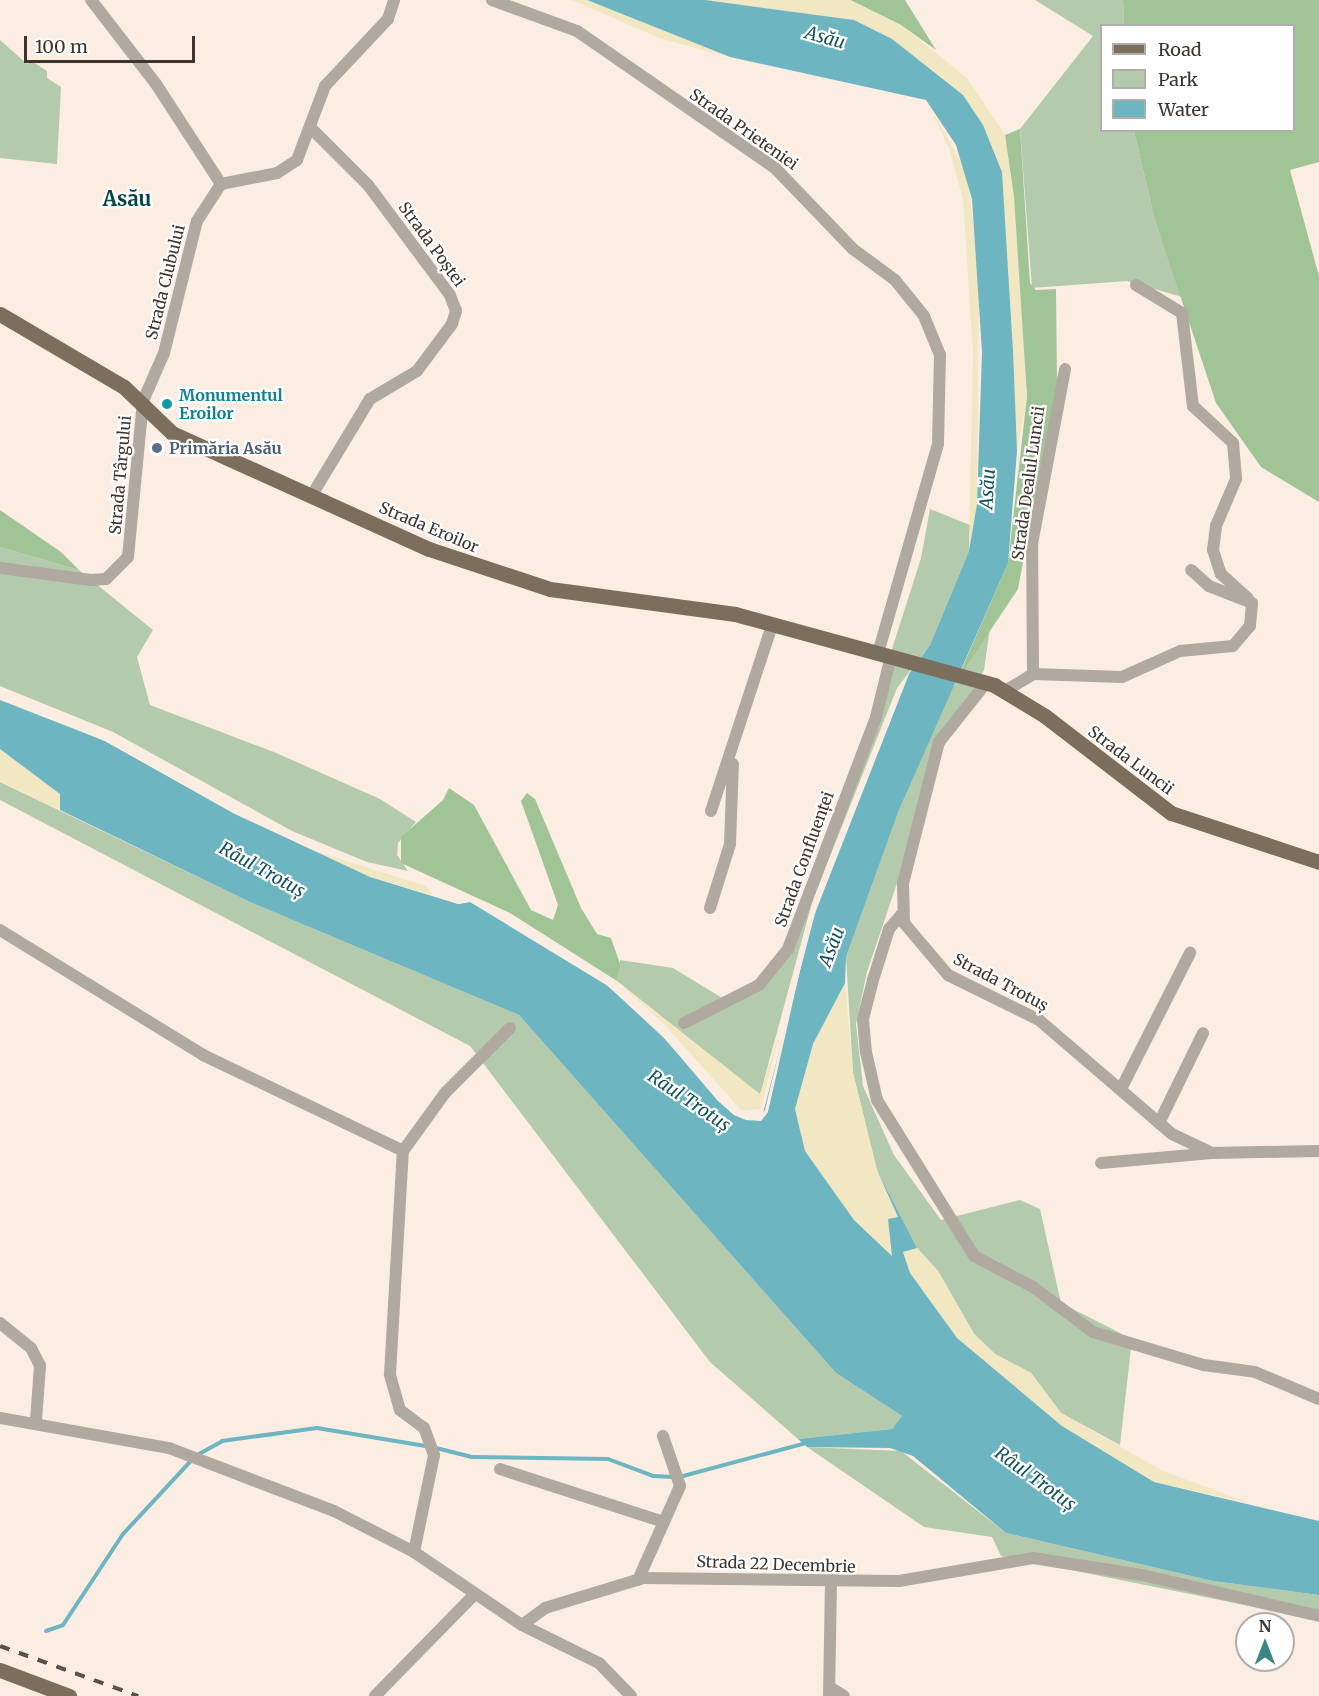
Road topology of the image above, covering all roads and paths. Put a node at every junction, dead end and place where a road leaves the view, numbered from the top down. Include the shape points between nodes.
1 (91, 0) edge
2 (394, 0) edge
3 (492, 0) edge
4 (312, 129) junction
5 (221, 184) junction
6 (1136, 285) dead end
7 (0, 314) edge
8 (1065, 369) dead end
9 (143, 401) junction
10 (312, 495) junction
11 (0, 568) edge
12 (1191, 570) dead end
13 (1248, 598) junction
14 (772, 625) junction
15 (884, 654) junction
16 (1033, 674) junction
17 (966, 677) joint
18 (986, 683) junction
19 (1005, 691) junction
20 (737, 742) junction
21 (711, 811) dead end
22 (1319, 862) edge
23 (710, 908) dead end
24 (902, 914) junction
25 (0, 930) edge
26 (1190, 953) dead end
27 (684, 1023) dead end
28 (510, 1028) dead end
29 (1203, 1033) dead end
30 (1120, 1089) junction
31 (1159, 1124) junction
32 (403, 1151) junction
33 (1319, 1151) edge
34 (1212, 1153) junction
35 (1101, 1163) dead end
36 (0, 1323) edge
37 (1319, 1400) edge
38 (0, 1418) edge
39 (36, 1421) junction
40 (663, 1436) dead end
41 (500, 1469) dead end
42 (664, 1522) junction
43 (414, 1552) junction
44 (638, 1580) junction
45 (831, 1584) junction
46 (475, 1594) junction
47 (1319, 1616) edge
48 (522, 1625) junction
49 (0, 1670) edge
50 (830, 1692) edge
51 (69, 1696) edge
52 (375, 1696) edge
53 (631, 1696) edge
54 (843, 1696) edge

1 - 5 street via 156,84
2 - 4 street via 388,20 325,86
3 - 15 street, Strada Prieteniei via 577,31 776,169 853,249 895,280 928,322 942,371 938,444
4 - 5 street via 297,160 285,170
4 - 10 street, Strada Poștei via 368,185 450,295 456,310 452,324 417,371 370,399
5 - 9 street, Strada Clubului via 197,220 164,353
6 - 13 street via 1182,313 1193,406 1233,443 1236,478 1216,525 1213,550 1221,574
7 - 9 main road, Strada Eroilor
8 - 16 street, Strada Dealul Luncii via 1032,544
9 - 10 main road, Strada Eroilor via 172,434
9 - 11 street, Strada Târgului via 133,535 121,568 106,579 91,580
10 - 14 main road, Strada Eroilor via 451,558 550,589 719,612
12 - 13 street via 1209,586
13 - 16 street via 1253,609 1250,626 1225,649 1180,651 1122,677
14 - 15 main road, Strada Eroilor
14 - 20 street
15 - 17 main road, Strada Eroilor
15 - 27 street, Strada Confluenței via 876,717 788,949 759,985
16 - 19 street
17 - 18 main road, Strada Luncii
18 - 19 main road, Strada Luncii
18 - 24 street, Strada Trotuș via 939,742 903,883
19 - 22 main road, Strada Luncii via 1171,813
20 - 21 street
20 - 23 street via 729,844
24 - 30 street, Strada Trotuș via 913,938 939,968 1045,1023
24 - 37 street via 890,929 873,980 863,1019 866,1052 878,1100 974,1256 1034,1287 1093,1332 1204,1365 1255,1372
25 - 32 street via 202,1055
26 - 30 street
28 - 32 street via 445,1093
29 - 31 street
30 - 31 street, Strada Trotuș
31 - 34 street, Strada Trotuș
32 - 43 street via 390,1374 400,1410 424,1428 434,1455
33 - 34 street, Strada Trotuș
34 - 35 street, Strada Trotuș
36 - 39 street via 31,1348 40,1366
38 - 39 street
39 - 43 street via 169,1448 334,1511
40 - 42 street via 680,1486
41 - 42 street
42 - 44 street
43 - 46 street
44 - 45 street, Strada 22 Decembrie
44 - 48 street, Strada 22 Decembrie via 545,1608
45 - 47 street, Strada 22 Decembrie via 899,1581 1033,1558 1142,1575
45 - 50 street
46 - 48 street
46 - 52 street
48 - 53 street via 599,1663
49 - 51 main road
50 - 54 street

